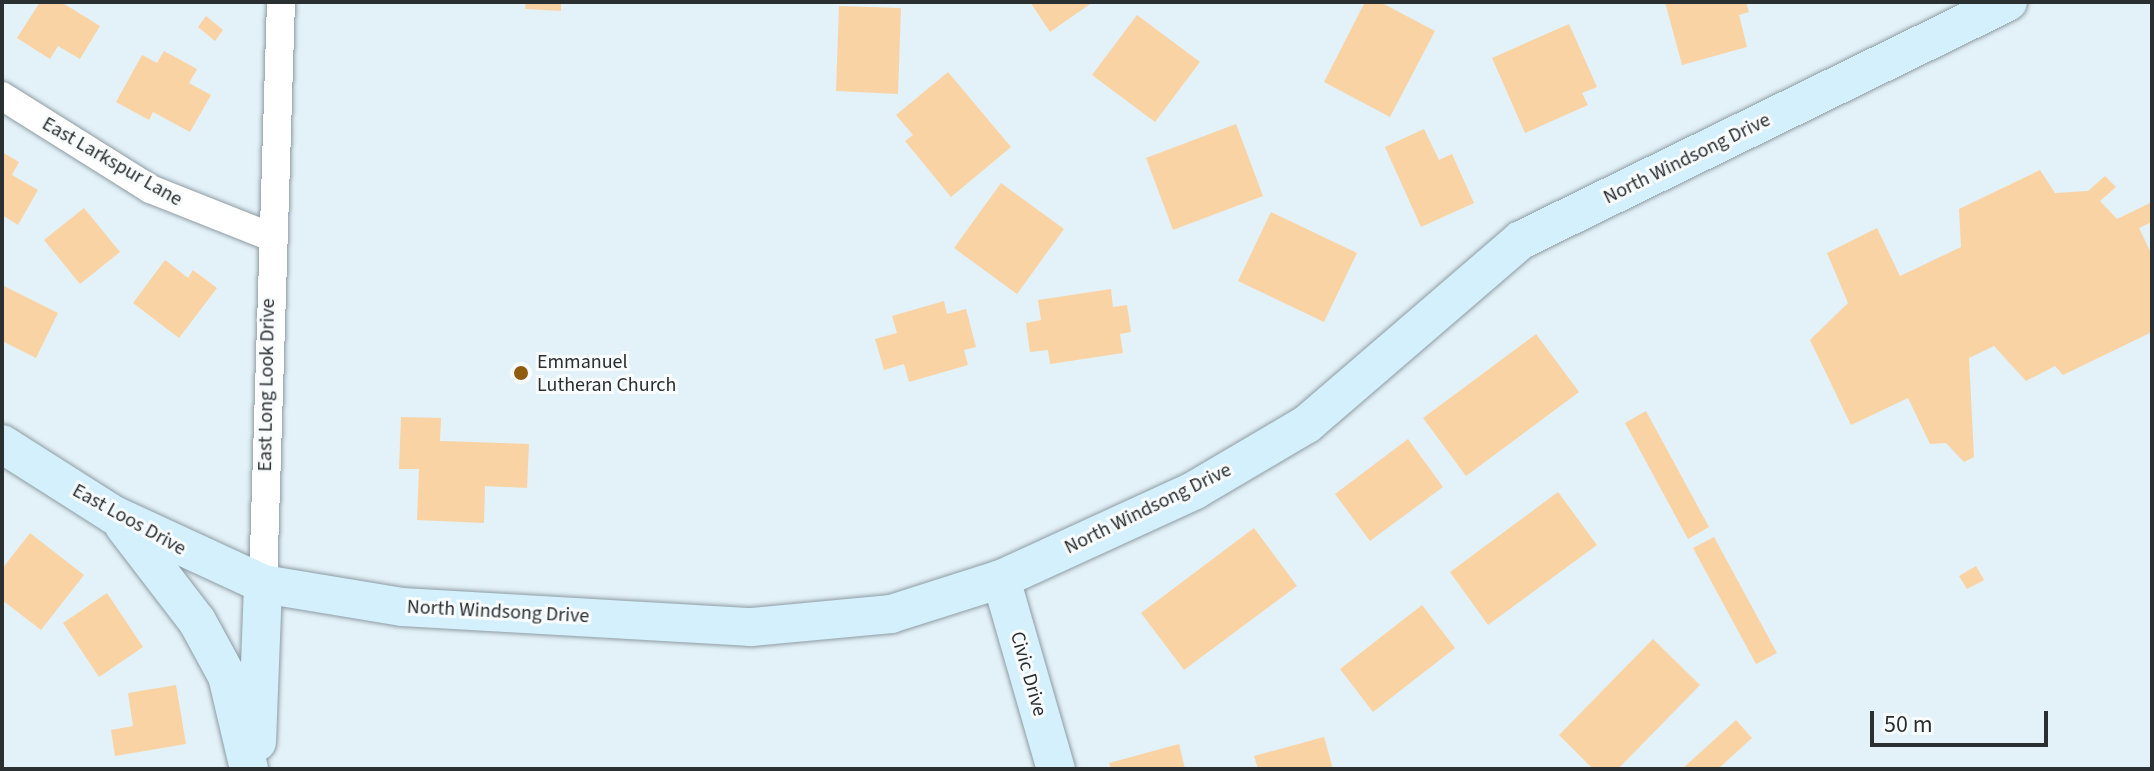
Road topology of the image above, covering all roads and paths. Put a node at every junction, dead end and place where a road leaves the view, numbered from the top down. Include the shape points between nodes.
1 (281, 2) edge
2 (2008, 2) edge
3 (2, 96) edge
4 (271, 237) junction
5 (2, 444) edge
6 (114, 515) junction
7 (1001, 579) junction
8 (263, 584) junction
9 (249, 769) edge
10 (256, 769) edge
11 (1056, 769) edge

1 - 4 street, East Long Look Drive
2 - 7 street, North Windsong Drive via 1521,240 1307,424 1195,490
3 - 4 street, East Larkspur Lane via 150,189 222,222
4 - 8 street, East Long Look Drive
5 - 6 street, East Loos Drive
6 - 8 street, East Loos Drive
6 - 9 street via 197,621 227,676
7 - 8 street, North Windsong Drive via 891,614 751,627 402,607
7 - 11 street, Civic Drive
8 - 10 street, East Long Look Drive

